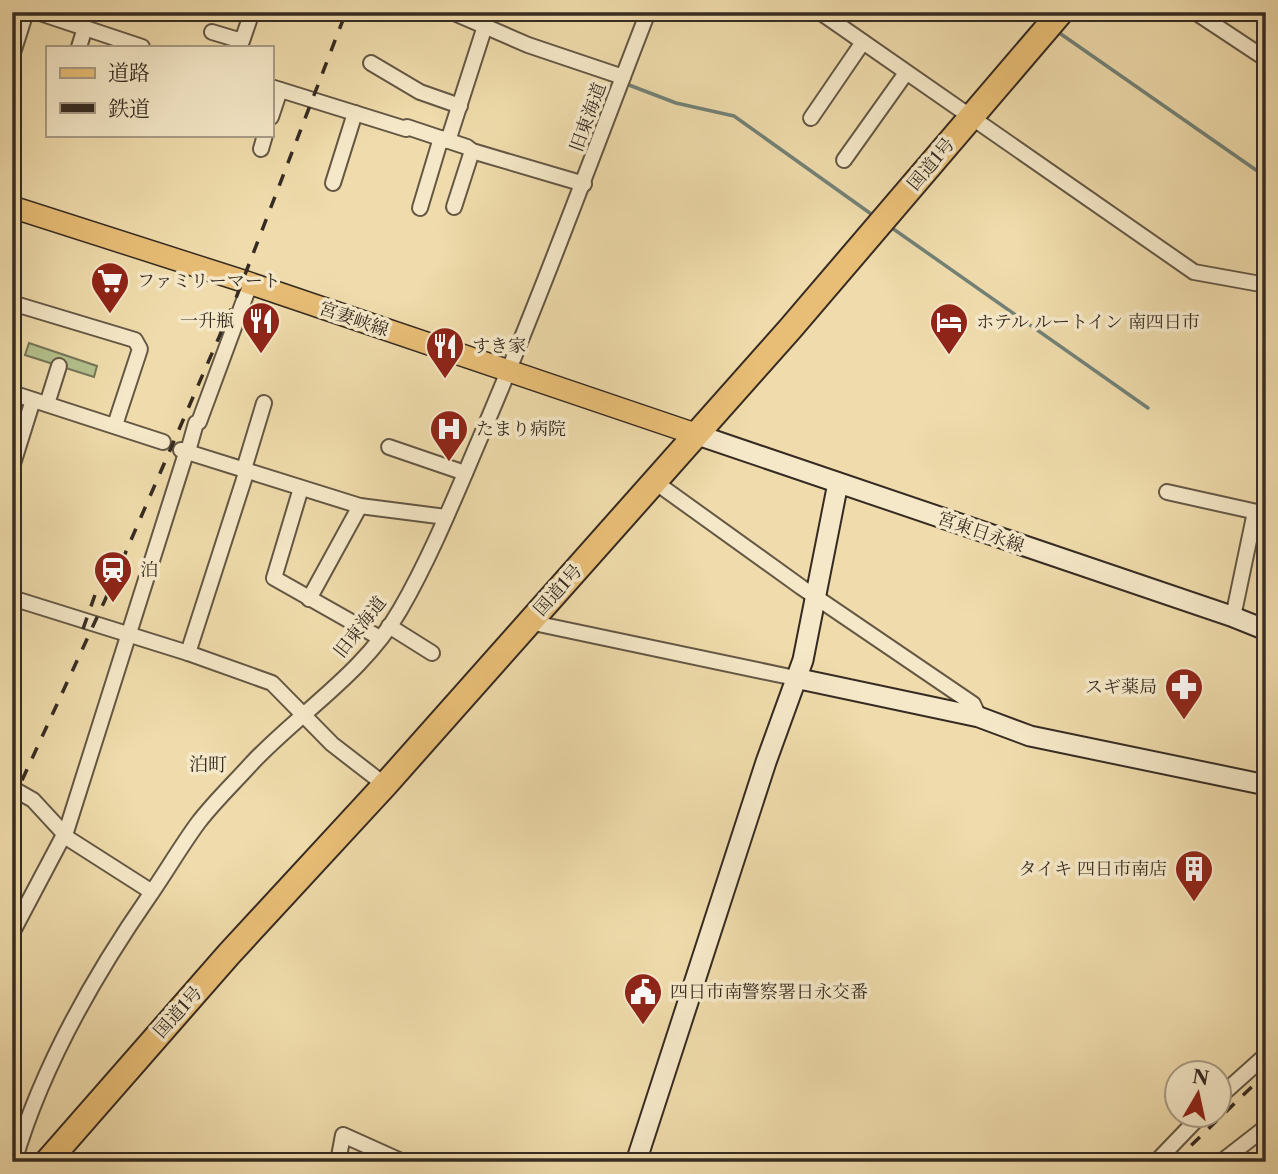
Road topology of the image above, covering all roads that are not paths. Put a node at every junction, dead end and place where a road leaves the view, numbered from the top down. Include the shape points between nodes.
1 (26, 12) edge
2 (37, 12) edge
3 (252, 12) edge
4 (452, 12) edge
5 (474, 12) edge
6 (648, 12) edge
7 (1061, 12) edge
8 (1195, 12) edge
9 (828, 15) edge
10 (85, 28) junction
11 (489, 28) junction
12 (212, 32) dead end
13 (863, 43) junction
14 (79, 46) edge
15 (136, 46) edge
16 (12, 57) edge
17 (1266, 59) edge
18 (372, 63) dead end
19 (906, 72) junction
20 (623, 77) junction
21 (276, 89) edge
22 (460, 106) junction
23 (355, 113) junction
24 (971, 117) junction
25 (811, 118) dead end
26 (445, 140) junction
27 (472, 151) junction
28 (844, 160) dead end
29 (333, 183) dead end
30 (584, 184) junction
31 (12, 207) edge
32 (454, 207) dead end
33 (420, 208) dead end
34 (250, 284) junction
35 (1266, 285) edge
36 (12, 303) edge
37 (59, 366) dead end
38 (509, 371) junction
39 (12, 393) edge
40 (264, 403) dead end
41 (36, 404) junction
42 (115, 425) junction
43 (695, 435) junction
44 (163, 442) dead end
45 (389, 447) dead end
46 (185, 450) junction
47 (12, 467) edge
48 (246, 470) junction
49 (465, 473) junction
50 (655, 482) junction
51 (838, 484) junction
52 (301, 488) junction
53 (1167, 492) dead end
54 (360, 506) junction
55 (1261, 513) edge
56 (446, 517) junction
57 (816, 595) junction
58 (12, 598) edge
59 (309, 599) junction
60 (1233, 617) junction
61 (529, 622) junction
62 (1266, 630) edge
63 (384, 632) junction
64 (128, 634) junction
65 (188, 653) junction
66 (432, 653) dead end
67 (795, 678) junction
68 (303, 717) junction
69 (979, 717) junction
70 (385, 785) junction
71 (1266, 785) edge
72 (12, 788) edge
73 (65, 835) junction
74 (152, 892) junction
75 (12, 933) edge
76 (1266, 1055) edge
77 (1232, 1086) edge
78 (1266, 1127) edge
79 (1189, 1128) edge
80 (13, 1162) edge
81 (47, 1162) edge
82 (338, 1162) edge
83 (403, 1162) edge
84 (636, 1162) edge
85 (1156, 1162) edge
86 (1221, 1162) edge

1 - 16 street
2 - 10 street
3 - 12 street via 242,41
4 - 11 street
5 - 11 street via 493,24
6 - 20 street, 旧東海道
7 - 24 highway, 国道1号
8 - 17 street
9 - 13 street
10 - 14 street
10 - 15 street
11 - 20 street
11 - 22 street
13 - 19 street
13 - 25 street
18 - 22 street via 420,93
19 - 24 street
19 - 28 street
20 - 30 street, 旧東海道
21 - 23 street
22 - 26 street
23 - 26 street
23 - 29 street
24 - 35 street via 1194,272
24 - 43 highway, 国道1号
26 - 27 street
26 - 33 street
27 - 30 street
27 - 32 street
30 - 38 street, 旧東海道
31 - 34 main road, 宮妻峡線
34 - 38 main road, 宮妻峡線
34 - 46 street via 200,422
36 - 42 street via 135,340 140,349
37 - 41 street
38 - 43 main road, 宮妻峡線
38 - 49 street, 旧東海道
39 - 41 street
40 - 48 street
41 - 42 street
41 - 47 street
42 - 44 street
43 - 50 highway, 国道1号
43 - 51 street, 宮東日永線
45 - 49 street
46 - 48 street
46 - 64 street
48 - 52 street
48 - 65 street
49 - 56 street, 旧東海道
50 - 57 street
50 - 61 highway, 国道1号
51 - 57 street
51 - 60 street, 宮東日永線
52 - 54 street
52 - 59 street via 274,578
53 - 55 street
54 - 56 street
54 - 59 street
55 - 60 street
56 - 63 street, 旧東海道 via 399,612
57 - 67 street
57 - 69 street via 973,704
58 - 64 street
59 - 63 street
60 - 62 street, 宮東日永線
61 - 67 street
61 - 70 highway, 国道1号
63 - 66 street
63 - 68 street, 旧東海道
64 - 65 street
64 - 73 street
65 - 68 street via 272,683
67 - 69 street
67 - 84 street
68 - 70 street
68 - 74 street, 旧東海道 via 254,760 199,822
69 - 71 street via 1030,736
70 - 81 highway, 国道1号
72 - 73 street via 33,800
73 - 74 street
73 - 75 street
74 - 80 street, 旧東海道 via 78,1009
76 - 77 street
78 - 86 street
79 - 85 street
82 - 83 street via 343,1135

